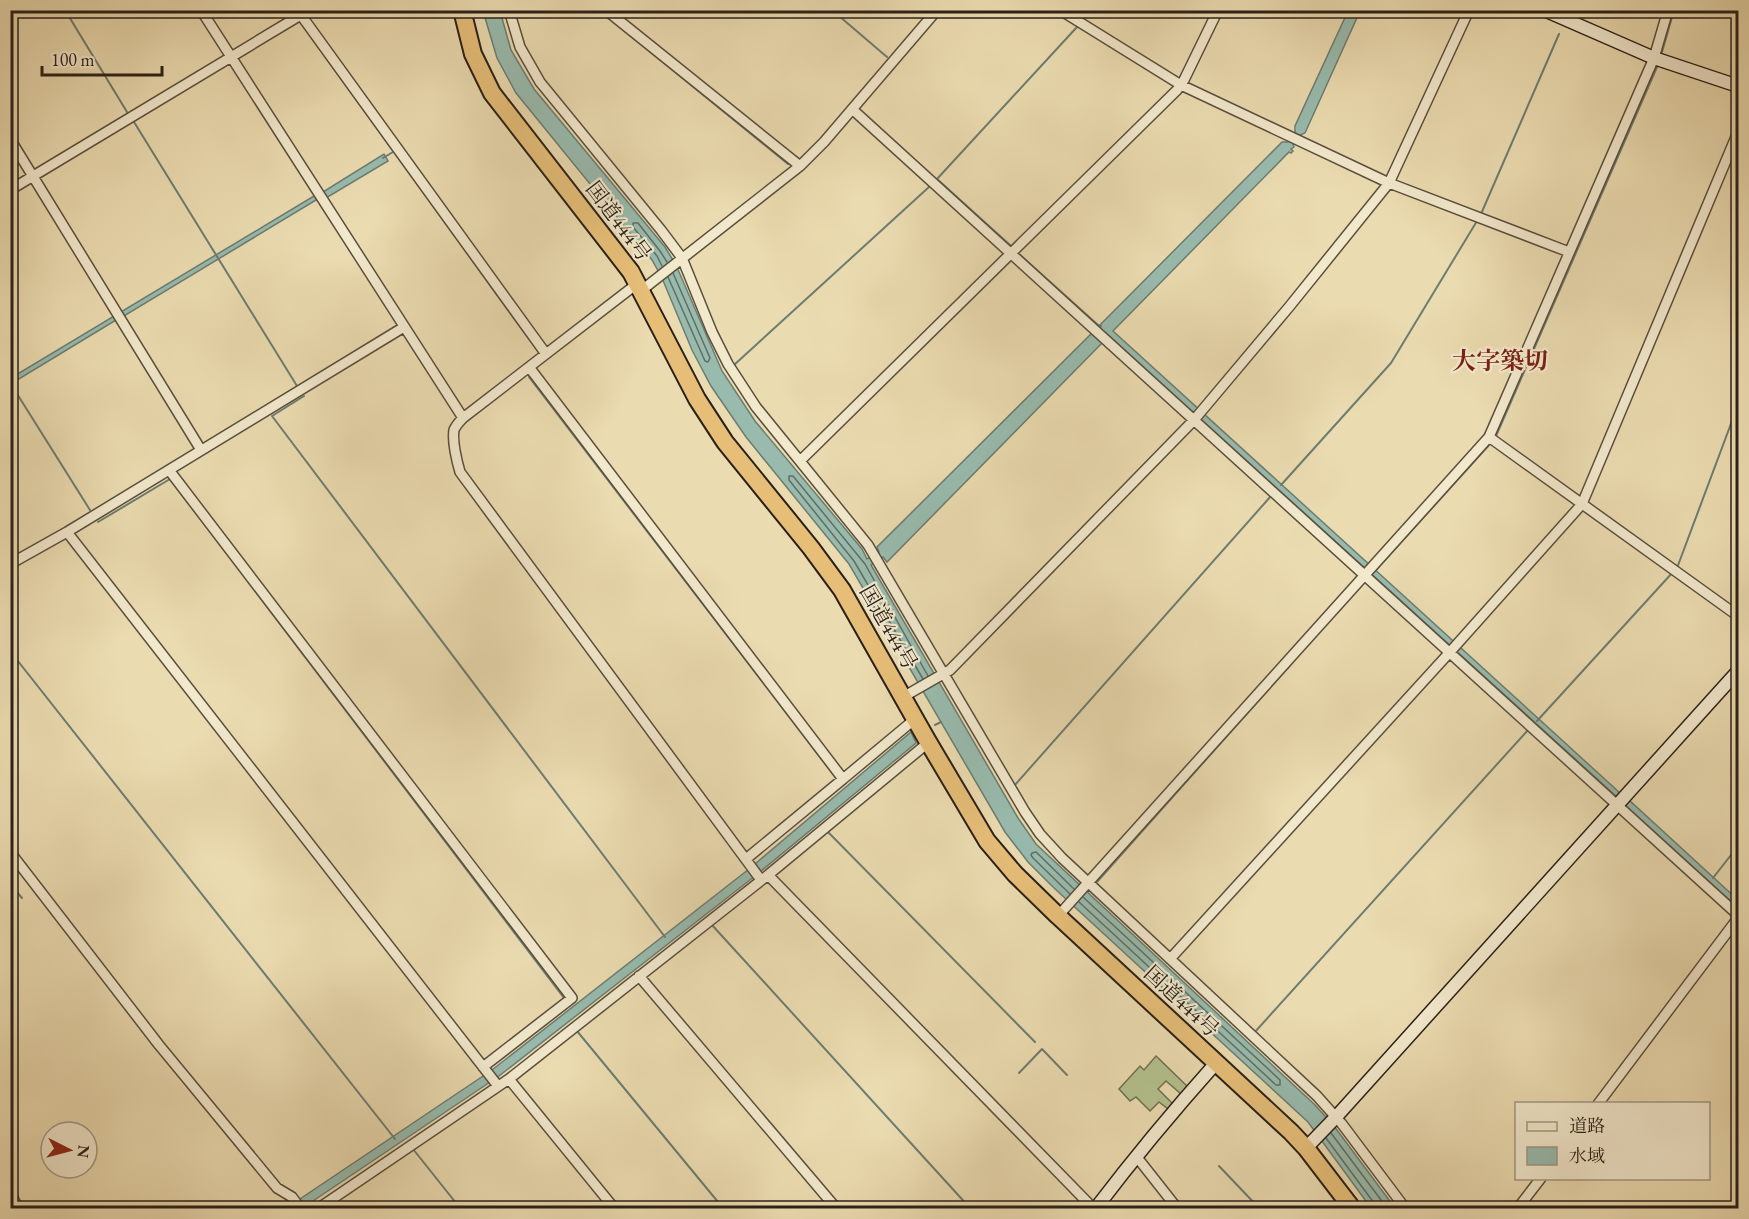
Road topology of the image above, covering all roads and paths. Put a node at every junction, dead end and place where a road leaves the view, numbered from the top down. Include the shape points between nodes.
1 (201, 10) edge
2 (462, 10) edge
3 (509, 10) edge
4 (606, 10) edge
5 (937, 10) edge
6 (1060, 10) edge
7 (1218, 10) edge
8 (1469, 10) edge
9 (1544, 10) edge
10 (1668, 10) edge
11 (305, 13) edge
12 (229, 57) junction
13 (1654, 57) junction
14 (1181, 85) junction
15 (1738, 86) edge
16 (852, 110) junction
17 (1738, 132) edge
18 (10, 139) edge
19 (800, 166) junction
20 (33, 176) junction
21 (1389, 183) junction
22 (10, 190) edge
23 (1569, 252) junction
24 (1012, 253) junction
25 (681, 259) junction
26 (645, 285) junction
27 (404, 327) junction
28 (546, 354) junction
29 (529, 368) junction
30 (1198, 415) junction
31 (463, 418) junction
32 (1489, 437) junction
33 (201, 450) junction
34 (800, 461) junction
35 (169, 470) junction
36 (1582, 504) junction
37 (67, 532) junction
38 (10, 564) edge
39 (1368, 571) junction
40 (1738, 616) edge
41 (1454, 648) junction
42 (1738, 671) edge
43 (942, 675) junction
44 (910, 693) junction
45 (916, 721) junction
46 (928, 741) junction
47 (843, 779) junction
48 (1621, 801) junction
49 (10, 852) edge
50 (748, 862) junction
51 (762, 877) junction
52 (1087, 885) junction
53 (1063, 910) junction
54 (1738, 917) edge
55 (1170, 959) junction
56 (639, 976) junction
57 (1216, 1063) junction
58 (485, 1068) junction
59 (509, 1079) junction
60 (497, 1084) junction
61 (1599, 1102) edge
62 (1334, 1119) junction
63 (1310, 1144) junction
64 (1136, 1156) junction
65 (1539, 1180) edge
66 (10, 1192) edge
67 (18, 1209) edge
68 (300, 1209) edge
69 (318, 1209) edge
70 (614, 1209) edge
71 (836, 1209) edge
72 (1094, 1209) edge
73 (1177, 1209) edge
74 (1352, 1209) edge
75 (1405, 1209) edge
76 (1518, 1209) edge

1 - 12 street
2 - 26 highway, 国道444号 via 473,54 492,93
3 - 25 street via 520,47 540,82 662,230
4 - 19 street
5 - 16 street
6 - 14 street
7 - 14 street
8 - 21 street
9 - 13 street
10 - 13 street
11 - 12 street
11 - 28 street
12 - 20 street
12 - 27 street
13 - 15 street
13 - 23 street
14 - 21 street
14 - 24 street
16 - 19 street
16 - 24 street
17 - 36 street
18 - 20 street
19 - 25 street
20 - 22 street
20 - 33 street
21 - 23 street
21 - 30 street
23 - 32 street
24 - 30 street via 1104,338
24 - 34 street
25 - 26 street
25 - 34 street via 728,364 756,408
26 - 28 street
26 - 44 highway, 国道444号 via 697,399 725,442 842,590
27 - 31 street
27 - 33 street
28 - 29 street
29 - 31 street
29 - 47 street
30 - 39 street
30 - 43 street
31 - 50 street via 454,435 460,472
32 - 36 street
32 - 39 street
33 - 35 street
34 - 43 street via 876,558
35 - 37 street
35 - 58 street via 572,998
36 - 40 street
36 - 41 street
37 - 38 street
37 - 58 street
39 - 41 street
39 - 52 street
41 - 48 street
41 - 55 street
42 - 48 street
43 - 44 street
43 - 52 street via 1035,827
44 - 45 highway, 国道444号
45 - 46 highway, 国道444号
45 - 47 street
46 - 51 street
46 - 53 highway, 国道444号 via 987,841 1015,874
47 - 50 street
48 - 54 street
48 - 62 street
49 - 68 street via 159,1045 277,1188 292,1197
50 - 51 street
51 - 56 street
51 - 72 street
52 - 53 street
52 - 55 street
53 - 57 highway, 国道444号
54 - 61 street
55 - 62 street via 1317,1096
56 - 59 street
56 - 71 street
57 - 63 highway, 国道444号
57 - 64 street
58 - 60 street
59 - 60 street
59 - 70 street
60 - 69 street
62 - 63 street
62 - 75 street
63 - 74 highway, 国道444号
64 - 72 street
64 - 73 street
65 - 76 street
66 - 67 street

